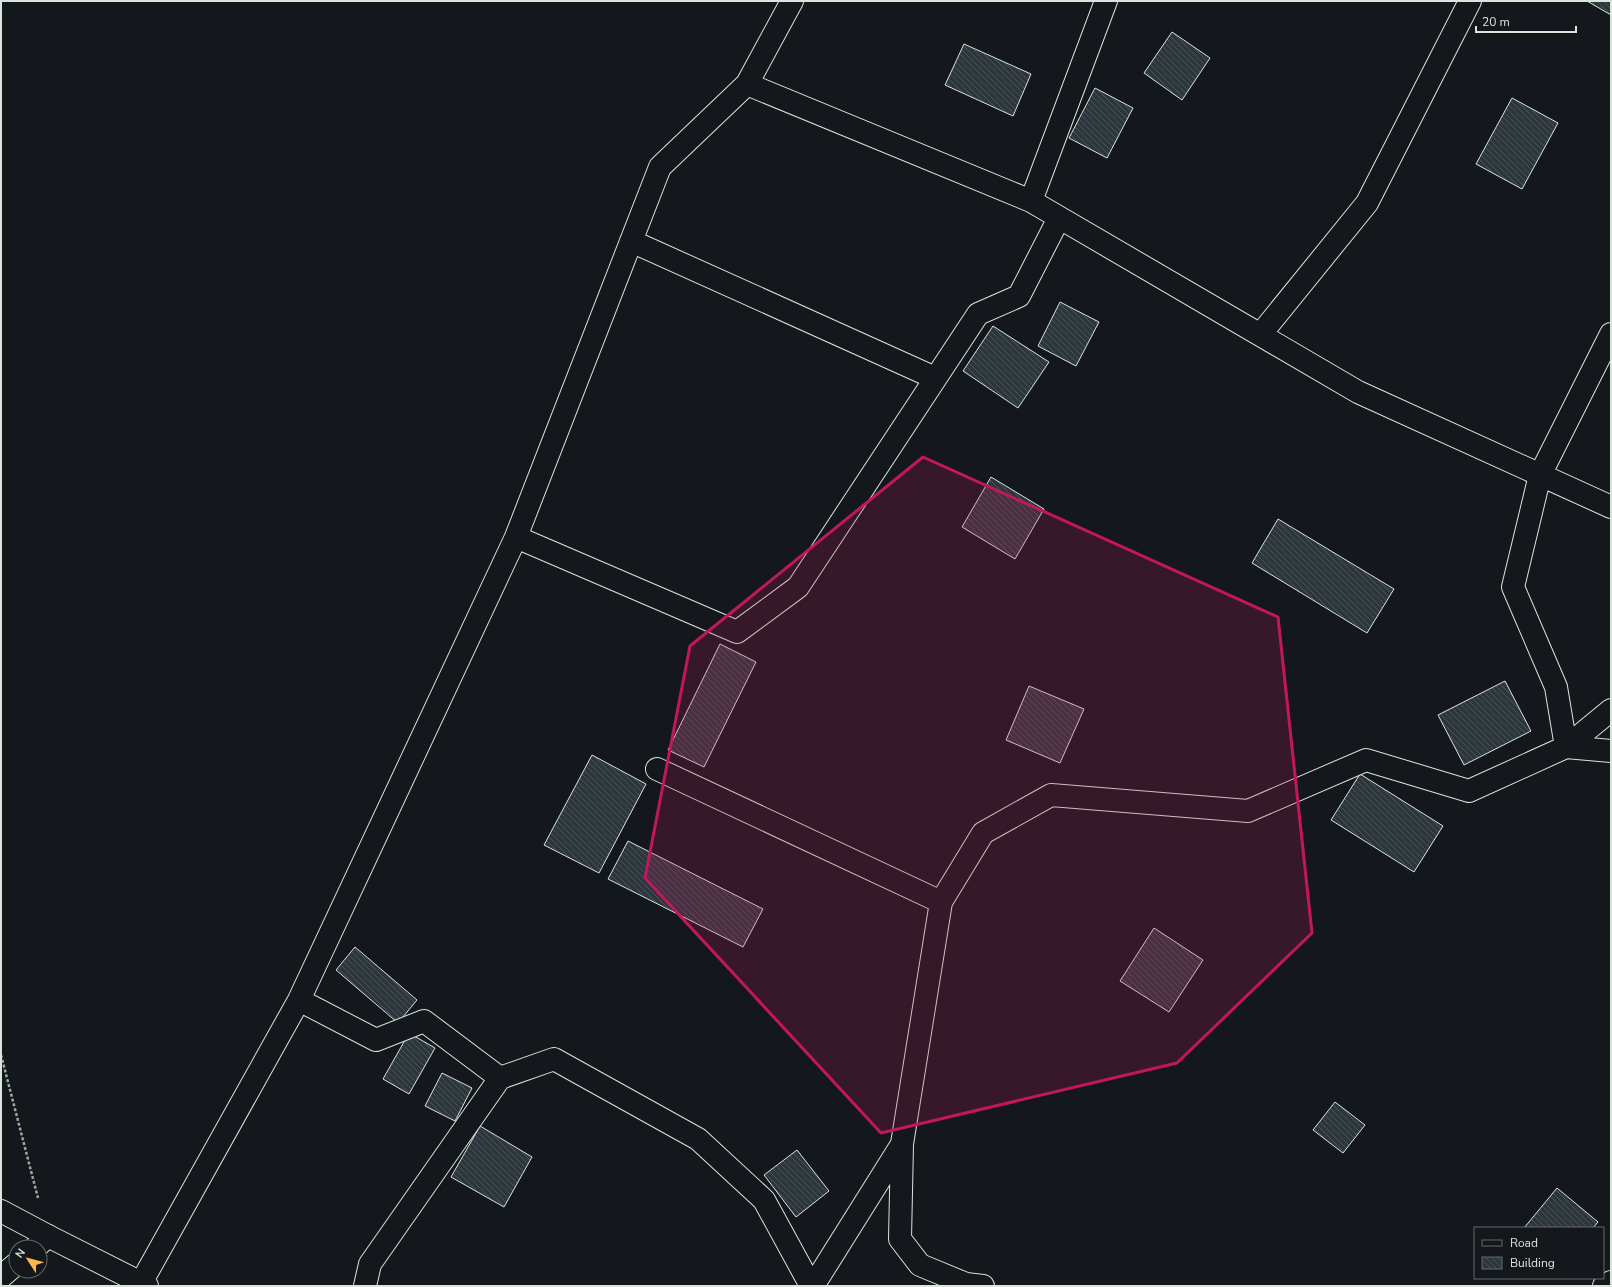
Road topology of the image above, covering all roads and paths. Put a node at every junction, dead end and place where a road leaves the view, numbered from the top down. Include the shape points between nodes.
1 (792, 1) edge
2 (1106, 1) edge
3 (1470, 1) edge
4 (747, 84) junction
5 (1031, 201) junction
6 (1059, 218) junction
7 (631, 241) junction
8 (1611, 334) edge
9 (1260, 335) junction
10 (935, 378) junction
11 (1540, 475) junction
12 (1611, 507) edge
13 (516, 538) junction
14 (1611, 710) edge
15 (1566, 747) junction
16 (1611, 751) edge
17 (657, 769) dead end
18 (941, 902) junction
19 (299, 1000) junction
20 (1, 1055) edge
21 (500, 1078) junction
22 (902, 1144) junction
23 (1, 1211) edge
24 (38, 1239) edge
25 (41, 1239) edge
26 (48, 1244) edge
27 (1611, 1282) edge
28 (144, 1284) edge
29 (365, 1286) edge
30 (812, 1286) edge
31 (983, 1286) edge
32 (1604, 1286) edge

1 - 4 street
2 - 5 street
3 - 9 street via 1367,203
4 - 5 street
4 - 7 street via 660,168
5 - 6 street
6 - 9 street
6 - 10 street via 1019,296 978,314
7 - 10 street
7 - 13 street
8 - 11 street
9 - 11 street via 1358,392
10 - 13 street via 798,587 737,632
11 - 12 street
11 - 15 street via 1513,587 1556,687
13 - 19 street
14 - 15 street
15 - 16 street
15 - 18 street via 1468,791 1366,760 1248,811 1051,795 983,833
17 - 18 street
18 - 22 street
19 - 21 street via 376,1040 424,1021
19 - 28 street
20 - 25 path
21 - 29 street via 370,1264
21 - 30 street via 554,1059 698,1139 764,1200
22 - 30 street
22 - 31 street via 900,1239 920,1265 966,1284
23 - 24 street
26 - 28 street
27 - 32 street

